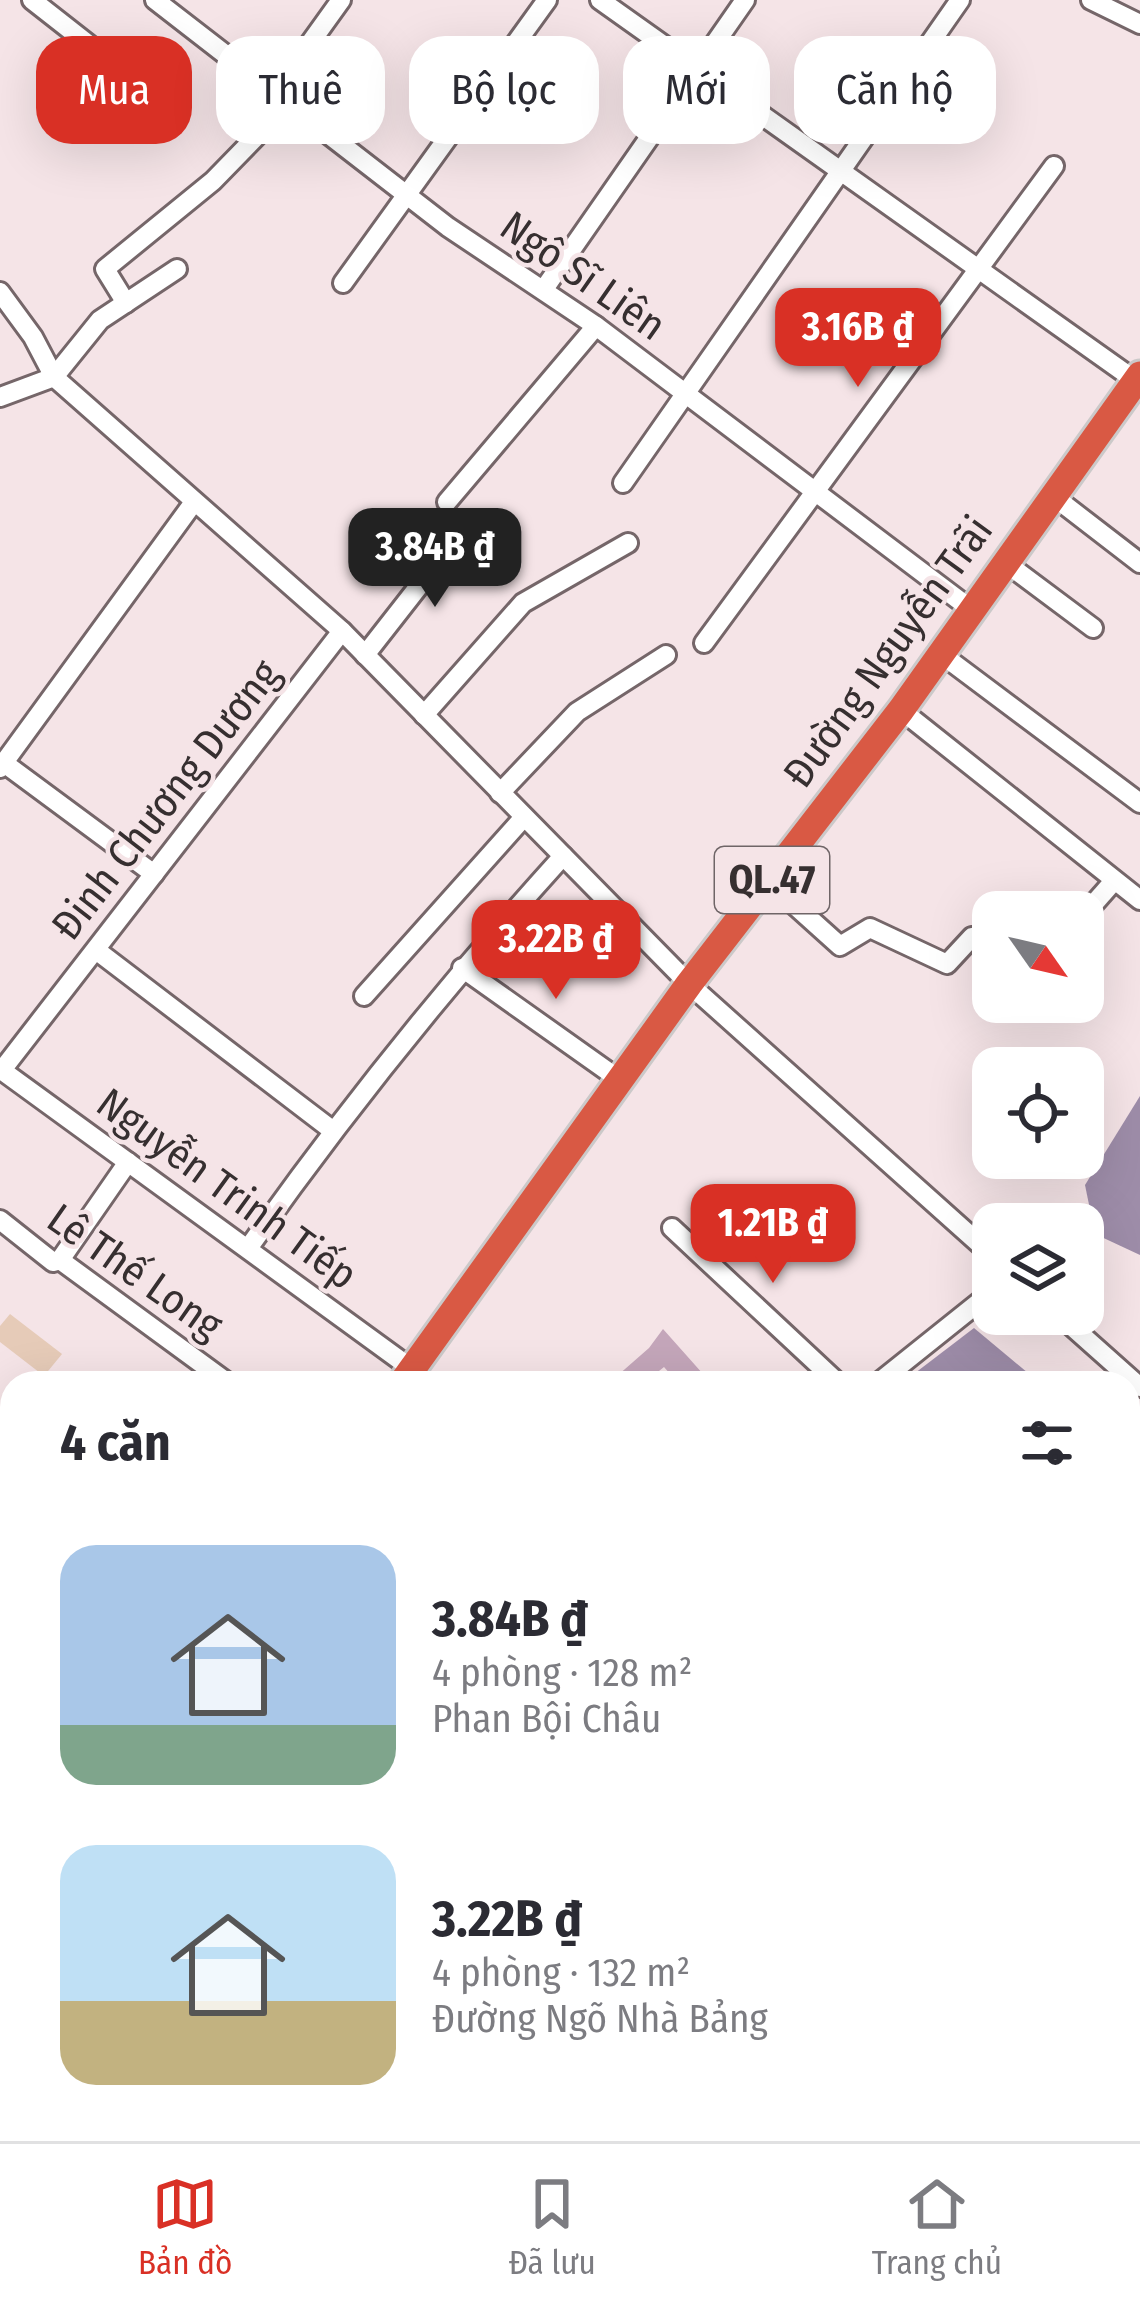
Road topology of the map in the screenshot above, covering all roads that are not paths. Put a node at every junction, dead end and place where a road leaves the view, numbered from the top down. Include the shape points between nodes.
1 (32, 0) edge
2 (341, 0) edge
3 (547, 0) edge
4 (600, 0) edge
5 (745, 0) edge
6 (960, 0) edge
7 (1091, 0) edge
8 (164, 3) edge
9 (1140, 24) edge
10 (79, 36) edge
11 (319, 36) edge
12 (650, 36) edge
13 (720, 36) edge
14 (216, 45) edge
15 (770, 122) edge
16 (244, 144) edge
17 (341, 144) edge
18 (645, 144) edge
19 (1054, 166) dead end
20 (838, 170) junction
21 (406, 195) junction
22 (177, 268) dead end
23 (980, 272) junction
24 (343, 283) dead end
25 (544, 289) junction
26 (0, 292) edge
27 (126, 303) junction
28 (596, 326) junction
29 (54, 377) junction
30 (1136, 387) edge
31 (684, 393) junction
32 (0, 397) edge
33 (622, 483) dead end
34 (817, 491) junction
35 (1053, 496) junction
36 (194, 502) junction
37 (447, 502) dead end
38 (462, 531) dead end
39 (628, 543) dead end
40 (1006, 563) junction
41 (1140, 563) edge
42 (972, 610) junction
43 (1093, 628) dead end
44 (342, 631) junction
45 (704, 644) dead end
46 (941, 653) junction
47 (365, 655) junction
48 (666, 655) dead end
49 (901, 710) junction
50 (424, 715) junction
51 (2, 766) edge
52 (500, 793) junction
53 (1140, 803) edge
54 (524, 817) junction
55 (563, 856) junction
56 (154, 874) junction
57 (1113, 882) junction
58 (770, 883) junction
59 (1104, 892) edge
60 (1140, 900) edge
61 (972, 937) edge
62 (96, 950) junction
63 (461, 968) junction
64 (689, 984) junction
65 (364, 996) dead end
66 (1, 1069) edge
67 (620, 1080) junction
68 (332, 1130) junction
69 (128, 1162) junction
70 (0, 1220) edge
71 (672, 1228) dead end
72 (972, 1237) edge
73 (249, 1247) junction
74 (60, 1260) junction
75 (972, 1308) edge
76 (1082, 1335) edge
77 (212, 1371) edge
78 (401, 1371) edge
79 (411, 1371) edge
80 (825, 1371) edge
81 (893, 1371) edge
82 (1122, 1371) edge

1 - 10 street
2 - 11 street
3 - 21 street
4 - 12 street
5 - 13 street
6 - 20 street
7 - 9 street
8 - 14 street, Ngô Sĩ Liên
15 - 20 street
16 - 27 street via 213,181 106,269
17 - 21 street, Ngô Sĩ Liên
18 - 25 street
19 - 23 street
20 - 23 street
20 - 31 street
21 - 24 street
21 - 25 street, Ngô Sĩ Liên
22 - 27 street
23 - 30 street
23 - 34 street
25 - 28 street, Ngô Sĩ Liên
26 - 29 street
27 - 29 street via 100,320
28 - 31 street, Ngô Sĩ Liên
28 - 37 street
29 - 32 street
29 - 36 street
30 - 35 highway, Đường Nguyễn Trãi / QL.47
31 - 33 street
31 - 34 street, Ngô Sĩ Liên
34 - 42 street, Ngô Sĩ Liên
34 - 45 street
35 - 40 highway, Đường Nguyễn Trãi / QL.47
35 - 41 street
36 - 44 street
36 - 51 street
38 - 47 street
39 - 50 street via 523,603
40 - 42 highway, Đường Nguyễn Trãi / QL.47
40 - 43 street
42 - 46 highway, Đường Nguyễn Trãi / QL.47
44 - 47 street
44 - 56 street, Đinh Chương Dương
46 - 49 highway, Đường Nguyễn Trãi / QL.47
46 - 53 street
47 - 50 street
48 - 52 street via 578,712
49 - 57 street
49 - 58 highway, Đường Nguyễn Trãi / QL.47
50 - 52 street
51 - 56 street
52 - 54 street
54 - 55 street
54 - 65 street
55 - 63 street
55 - 64 street
56 - 62 street, Đinh Chương Dương
57 - 59 street
57 - 60 street
58 - 61 street via 840,946 870,928 947,964
58 - 64 highway, Đường Nguyễn Trãi / QL.47
62 - 66 street, Đinh Chương Dương
62 - 68 street
63 - 67 street
63 - 68 street
64 - 67 highway, Đường Nguyễn Trãi / QL.47
64 - 72 street
66 - 69 street, Nguyễn Trinh Tiếp
67 - 79 highway, Đường Nguyễn Trãi / QL.47
68 - 73 street
69 - 73 street, Nguyễn Trinh Tiếp
69 - 74 street
70 - 74 street, Lê Thế Long
71 - 80 street
73 - 78 street, Nguyễn Trinh Tiếp
74 - 77 street, Lê Thế Long
75 - 81 street
76 - 82 street

